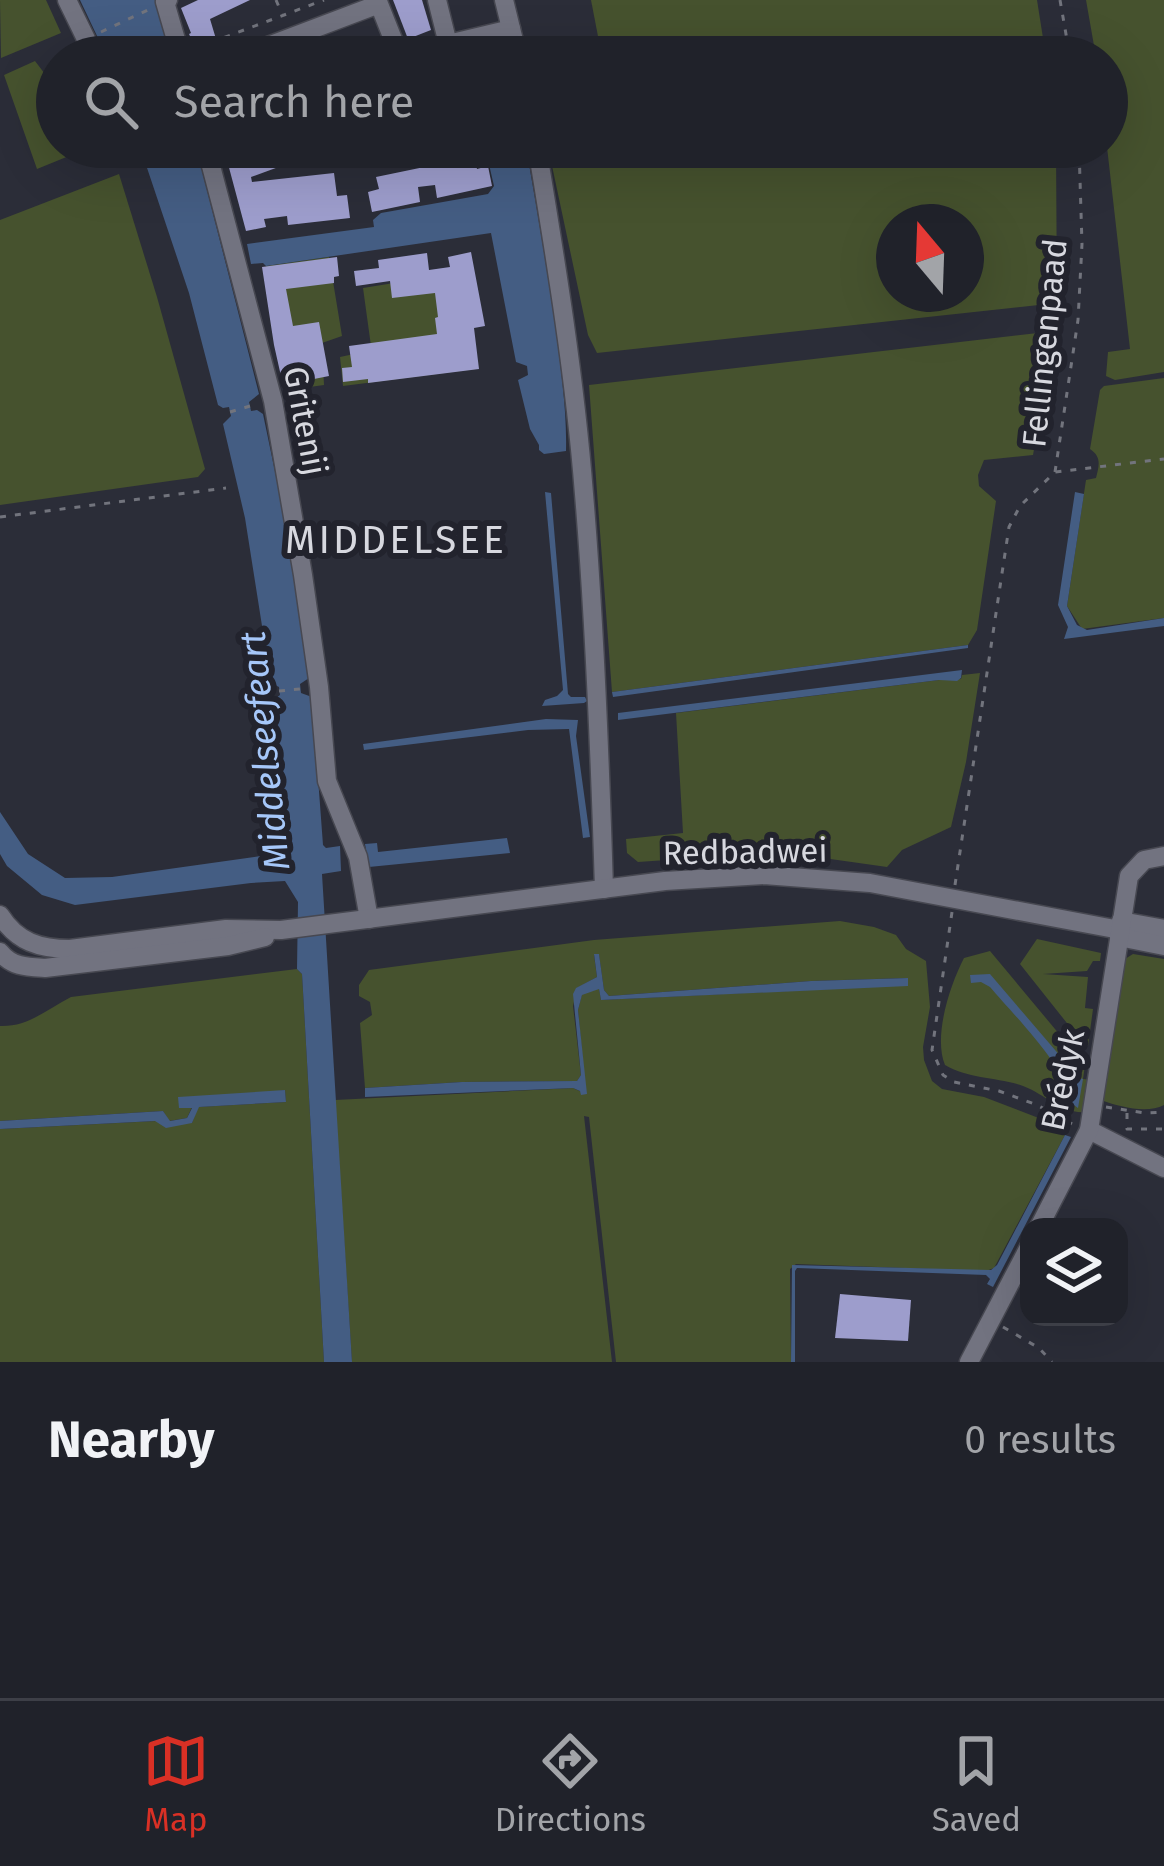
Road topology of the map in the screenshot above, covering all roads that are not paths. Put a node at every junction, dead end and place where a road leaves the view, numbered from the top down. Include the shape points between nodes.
1 (68, 0) edge
2 (437, 0) edge
3 (504, 0) edge
4 (163, 3) edge
5 (511, 29) junction
6 (88, 36) edge
7 (174, 36) edge
8 (294, 36) edge
9 (394, 36) edge
10 (446, 36) edge
11 (482, 36) edge
12 (513, 36) edge
13 (212, 168) edge
14 (540, 168) edge
15 (1164, 856) edge
16 (604, 889) junction
17 (0, 916) edge
18 (369, 919) junction
19 (1120, 929) junction
20 (1164, 929) edge
21 (280, 930) junction
22 (1164, 946) edge
23 (0, 952) edge
24 (1089, 1130) junction
25 (1164, 1168) edge
26 (1044, 1218) edge
27 (1020, 1265) edge
28 (969, 1362) edge

1 - 6 street
2 - 10 street
3 - 5 street
4 - 7 street
5 - 11 street
5 - 12 street
8 - 9 street via 379,4
13 - 18 street, Gritenij via 273,401 327,781 358,857
14 - 16 street via 584,489
15 - 19 street, Brédyk via 1135,866
16 - 18 street, Redbadwei
16 - 19 street, Redbadwei via 764,875 870,883
17 - 21 street via 14,934 50,949
18 - 21 street, Redbadwei
19 - 20 street, Redbadwei
19 - 22 street, Redbadwei
19 - 24 street, Brédyk
21 - 23 street via 228,946 45,968 10,962
24 - 25 street
24 - 26 street, Brédyk
27 - 28 street

